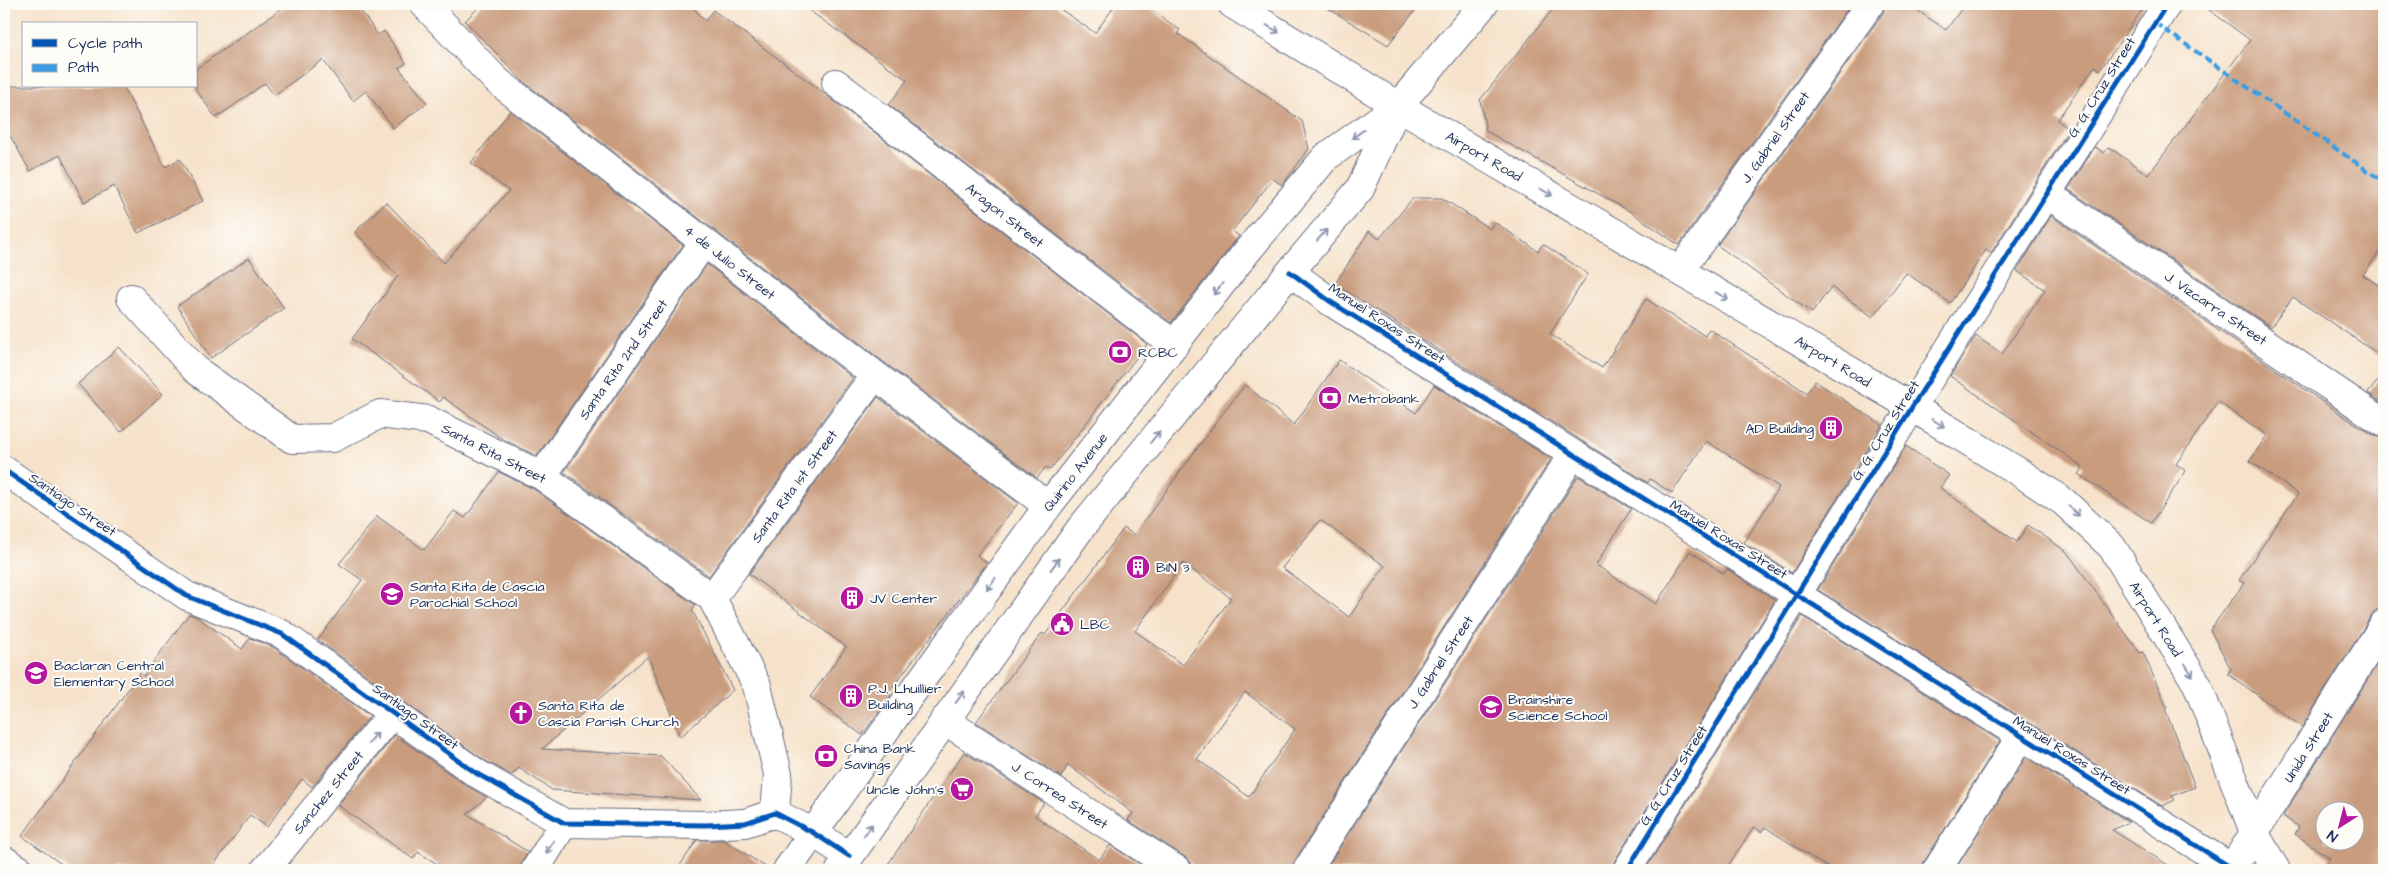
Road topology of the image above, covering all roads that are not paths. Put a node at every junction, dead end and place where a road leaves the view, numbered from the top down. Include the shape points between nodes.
1 (424, 4) edge
2 (1232, 4) edge
3 (1484, 4) edge
4 (1870, 4) edge
5 (2167, 4) edge
6 (836, 84) dead end
7 (1398, 106) junction
8 (2047, 194) junction
9 (704, 242) junction
10 (1680, 271) junction
11 (1290, 272) junction
12 (131, 298) dead end
13 (1175, 344) junction
14 (875, 375) junction
15 (1912, 407) junction
16 (2384, 423) edge
17 (1573, 454) junction
18 (4, 470) edge
19 (542, 476) junction
20 (1048, 506) junction
21 (1797, 594) junction
22 (712, 598) junction
23 (2384, 624) edge
24 (392, 714) junction
25 (944, 720) junction
26 (2021, 736) junction
27 (775, 813) junction
28 (564, 823) junction
29 (812, 832) junction
30 (2254, 832) junction
31 (4, 860) edge
32 (845, 863) edge
33 (20, 870) edge
34 (265, 870) edge
35 (535, 870) edge
36 (788, 870) edge
37 (1177, 870) edge
38 (1307, 870) edge
39 (1627, 870) edge
40 (1937, 870) edge
41 (2233, 870) edge
42 (2276, 870) edge

1 - 9 street, 4 de Julio Street via 496,80
2 -> 7 street, Airport Road
3 - 7 street, Quirino Avenue
4 - 10 street, J. Gabriel Street
5 - 8 street, G. G. Cruz Street
6 - 13 street, Aragon Street
7 -> 10 street, Airport Road
11 -> 7 street, Quirino Avenue via 1360,189
7 -> 13 street, Quirino Avenue via 1326,157
8 - 15 street, G. G. Cruz Street
8 - 16 street, J. Vizcarra Street
9 - 14 street, 4 de Julio Street
9 - 19 street, Santa Rita 2nd Street
10 -> 15 street, Airport Road
11 - 17 street, Manuel Roxas Street via 1331,302
25 -> 11 street, Quirino Avenue via 1080,529
12 - 19 street, Santa Rita Street via 196,370 292,439 333,438 380,414 428,420
13 - 20 street, Quirino Avenue
14 - 20 street, 4 de Julio Street
14 - 22 street, Santa Rita 1st Street
15 - 21 street, G. G. Cruz Street
15 -> 30 street, Airport Road via 2064,502 2112,547 2197,684
17 - 21 street, Manuel Roxas Street
17 - 38 street, J. Gabriel Street
18 - 24 street, Santiago Street via 187,596 282,634
19 - 22 street, Santa Rita Street
20 -> 29 street, Quirino Avenue
21 - 26 street, Manuel Roxas Street
21 - 39 street, G. G. Cruz Street
22 - 27 street, Santa Rita Street via 757,686 778,774
23 - 30 street, Unida Street
24 - 28 street, Santiago Street via 476,773
34 -> 24 street, Sanchez Street
32 -> 25 street, Quirino Avenue
25 - 37 street, J. Correa Street
26 - 40 street
26 - 41 street, Manuel Roxas Street
27 - 28 street, Santiago Street via 744,823 706,825
27 - 29 street
28 -> 35 street
29 - 32 street
29 - 36 street, Quirino Avenue
30 - 41 street, Unida Street
30 - 42 street, Airport Road
31 - 33 street

